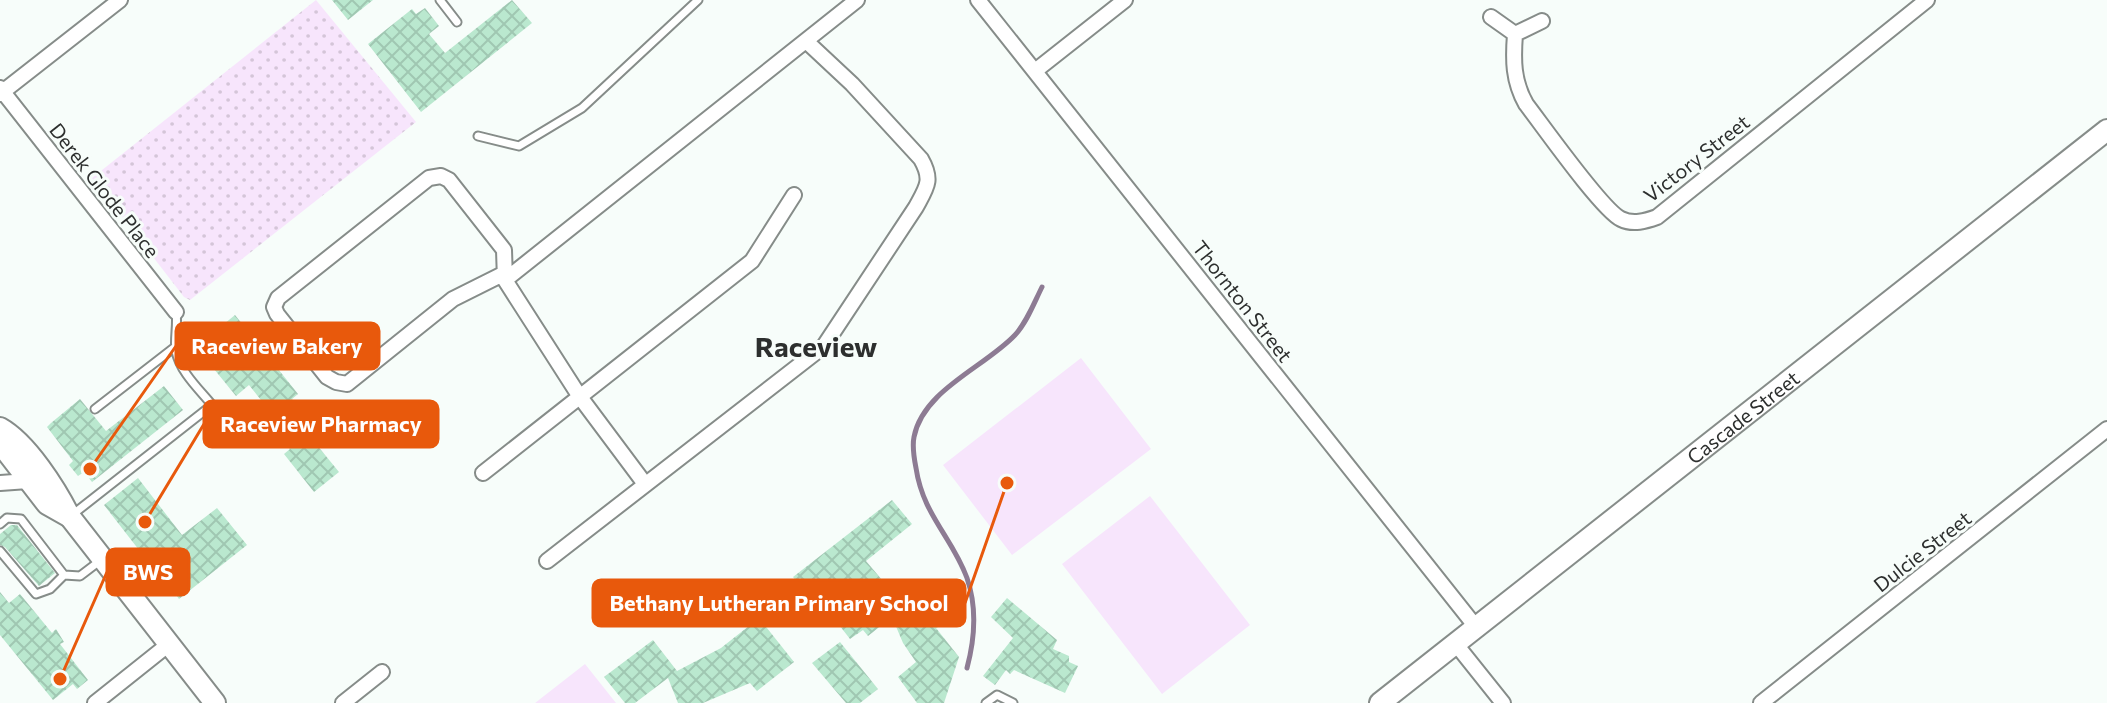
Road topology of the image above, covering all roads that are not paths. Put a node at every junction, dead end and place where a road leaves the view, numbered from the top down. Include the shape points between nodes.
1 (120, 0) edge
2 (440, 0) edge
3 (698, 0) edge
4 (857, 0) edge
5 (978, 0) edge
6 (1125, 0) edge
7 (1927, 0) edge
8 (1491, 17) dead end
9 (1542, 21) dead end
10 (457, 22) dead end
11 (1515, 34) junction
12 (806, 41) junction
13 (1035, 71) junction
14 (1, 91) edge
15 (2107, 130) edge
16 (478, 136) dead end
17 (794, 195) dead end
18 (505, 276) junction
19 (176, 312) joint
20 (175, 347) junction
21 (580, 397) junction
22 (95, 409) dead end
23 (2107, 429) edge
24 (1, 446) edge
25 (483, 473) dead end
26 (28, 481) junction
27 (0, 483) edge
28 (645, 484) junction
29 (70, 517) junction
30 (0, 524) edge
31 (0, 551) edge
32 (103, 559) junction
33 (547, 561) dead end
34 (64, 575) junction
35 (1476, 627) junction
36 (1455, 643) junction
37 (169, 644) junction
38 (382, 672) dead end
39 (95, 703) edge
40 (215, 703) edge
41 (343, 703) edge
42 (986, 703) edge
43 (1013, 703) edge
44 (1380, 703) edge
45 (1503, 703) edge
46 (1761, 703) edge

1 - 14 street
2 - 10 lane
3 - 16 lane via 582,108 519,146
4 - 12 street
5 - 13 street, Thornton Street
6 - 13 street
7 - 11 street, Victory Street via 1657,217 1644,222 1631,223 1610,212 1526,104 1514,75
8 - 11 street
9 - 11 street
12 - 18 street
12 - 28 street via 921,159 928,185 824,346
13 - 35 street, Thornton Street
14 - 19 street, Derek Glode Place
15 - 35 main road, Cascade Street
17 - 21 street via 752,261
18 - 18 street via 453,299 347,384 327,377 274,307 278,298 417,187 441,176 504,250
18 - 21 street
19 - 20 lane
20 - 22 lane
20 - 29 lane via 180,365 212,405
21 - 25 street
21 - 28 street
23 - 46 street, Dulcie Street
24 - 26 main road
24 - 29 main road via 11,435
26 - 27 street
26 - 29 main road via 47,504
28 - 33 street
29 - 32 main road
30 - 34 lane via 7,518 21,519
31 - 34 lane via 36,594
32 - 34 lane via 80,576
32 - 37 main road
35 - 36 main road, Cascade Street
36 - 44 main road, Cascade Street
36 - 45 street
37 - 39 street
37 - 40 main road
38 - 41 street
42 - 43 lane via 997,695

